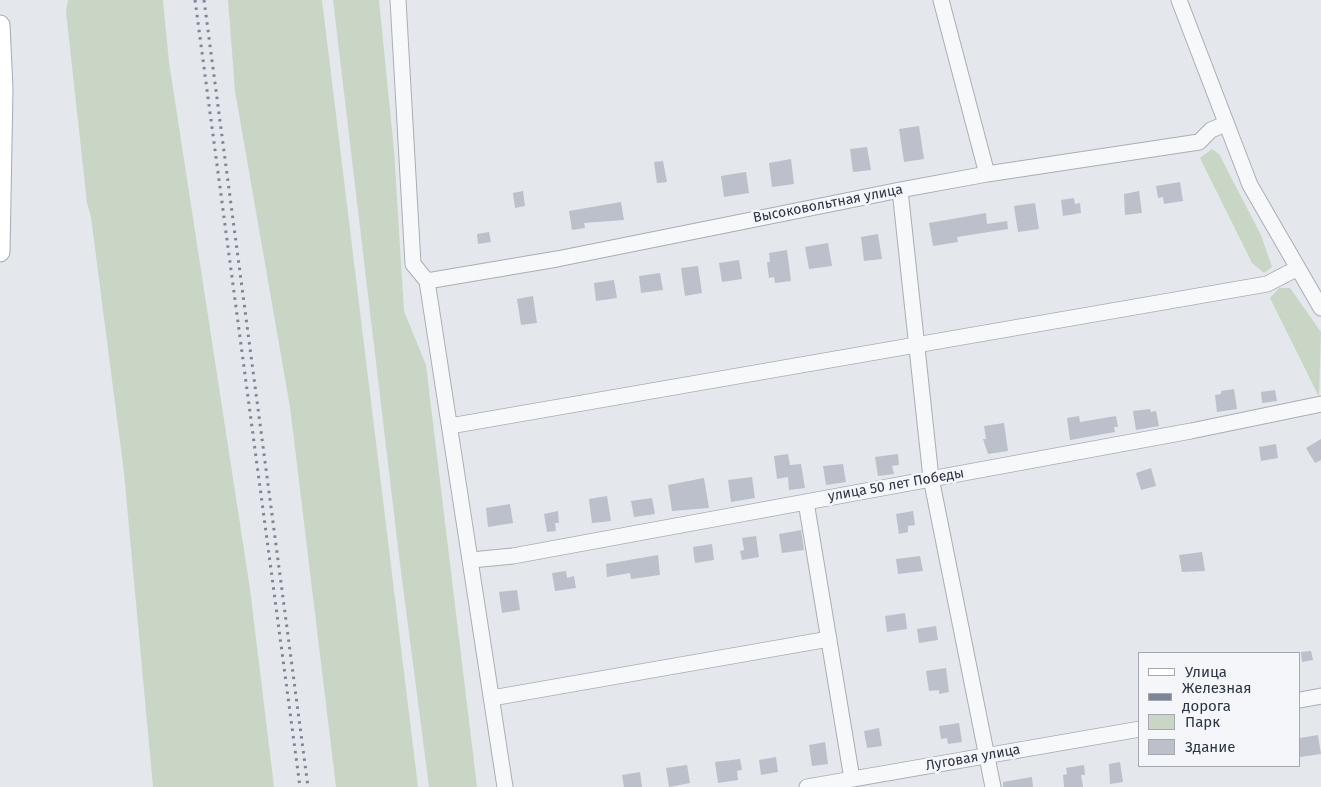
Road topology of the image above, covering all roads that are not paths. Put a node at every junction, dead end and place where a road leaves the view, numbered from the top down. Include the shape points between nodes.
1 (398, 0) edge
2 (941, 0) edge
3 (1179, 0) edge
4 (0, 25) edge
5 (1224, 124) junction
6 (986, 174) junction
7 (900, 190) junction
8 (0, 252) edge
9 (1296, 269) junction
10 (427, 281) junction
11 (1321, 308) edge
12 (917, 344) junction
13 (1321, 404) edge
14 (450, 426) junction
15 (932, 478) junction
16 (806, 502) junction
17 (471, 560) junction
18 (829, 639) junction
19 (1321, 696) edge
20 (492, 698) junction
21 (1301, 700) edge
22 (1138, 729) edge
23 (986, 756) junction
24 (852, 779) junction
25 (505, 787) edge
26 (807, 787) edge
27 (993, 787) edge

1 - 10 street via 413,264
2 - 6 street
3 - 5 street
4 - 8 main road via 3,154
5 - 6 street, Высоковольтная улица via 1211,130 1199,142
5 - 9 street via 1250,186
6 - 7 street, Высоковольтная улица
7 - 10 street, Высоковольтная улица via 557,259
7 - 12 street
9 - 11 street
9 - 12 street via 1266,284
10 - 14 street
12 - 14 street
12 - 15 street
13 - 15 street, улица 50 лет Победы
14 - 17 street
15 - 16 street, улица 50 лет Победы
15 - 23 street
16 - 17 street, улица 50 лет Победы via 513,556
16 - 18 street
17 - 20 street
18 - 20 street
18 - 24 street
19 - 21 street
20 - 25 street
22 - 23 street, Луговая улица
23 - 24 street, Луговая улица
23 - 27 street
24 - 26 street, Луговая улица

